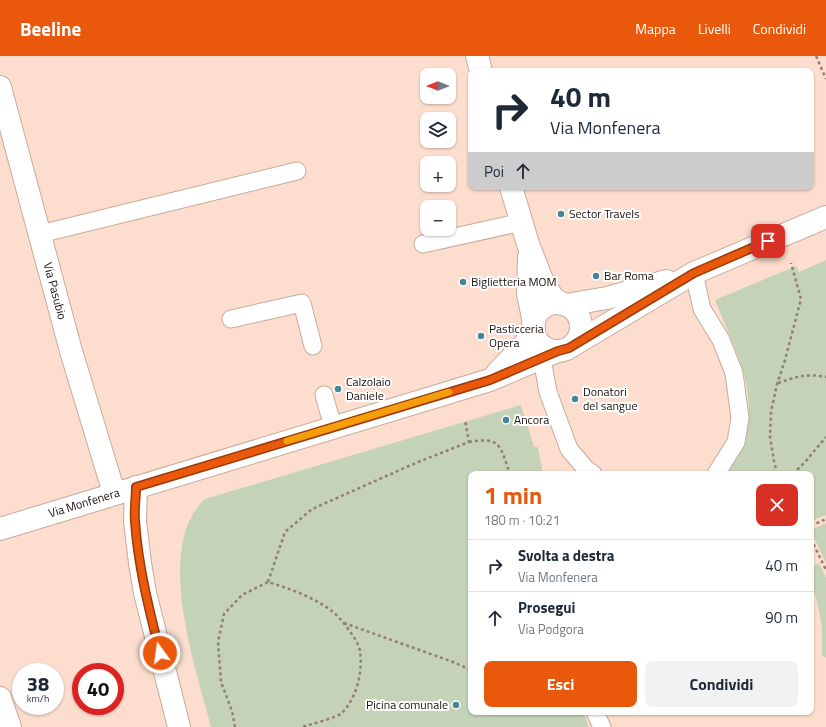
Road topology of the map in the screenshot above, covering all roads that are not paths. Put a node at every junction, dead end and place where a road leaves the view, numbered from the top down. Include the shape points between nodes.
1 (477, 56) edge
2 (480, 68) edge
3 (0, 87) edge
4 (297, 171) dead end
5 (512, 190) edge
6 (826, 217) edge
7 (522, 222) junction
8 (40, 234) junction
9 (423, 244) dead end
10 (528, 244) junction
11 (694, 273) junction
12 (564, 304) junction
13 (231, 319) dead end
14 (546, 342) junction
15 (313, 346) dead end
16 (490, 380) junction
17 (324, 395) dead end
18 (333, 427) junction
19 (589, 471) edge
20 (718, 471) edge
21 (136, 487) junction
22 (114, 494) junction
23 (0, 529) edge
24 (0, 698) edge
25 (596, 715) edge
26 (10, 727) edge
27 (179, 727) edge
28 (602, 727) edge

1 - 2 street
3 - 8 street, Via Pasubio
4 - 8 lane
5 - 7 street
6 - 11 street
7 - 9 lane
7 - 10 street
8 - 22 street, Via Pasubio via 71,351
10 - 12 street via 548,291 553,298
10 - 14 street via 528,294
11 - 12 street via 619,295
11 - 14 street
11 - 20 lane via 702,309 721,340 734,373 740,418 736,442
12 - 14 street via 552,304 536,316
12 - 14 street via 573,309 578,316 581,331 578,339
13 - 15 lane via 302,303
14 - 16 street, Via Monfenera
14 - 16 street, Via Monfenera via 524,345
14 - 19 lane via 548,392 569,449
16 - 18 street, Via Monfenera
17 - 18 lane
18 - 21 street, Via Monfenera
21 - 22 street, Via Monfenera
21 - 27 street via 135,521 140,563
22 - 23 street, Via Monfenera
24 - 26 street
25 - 28 lane

